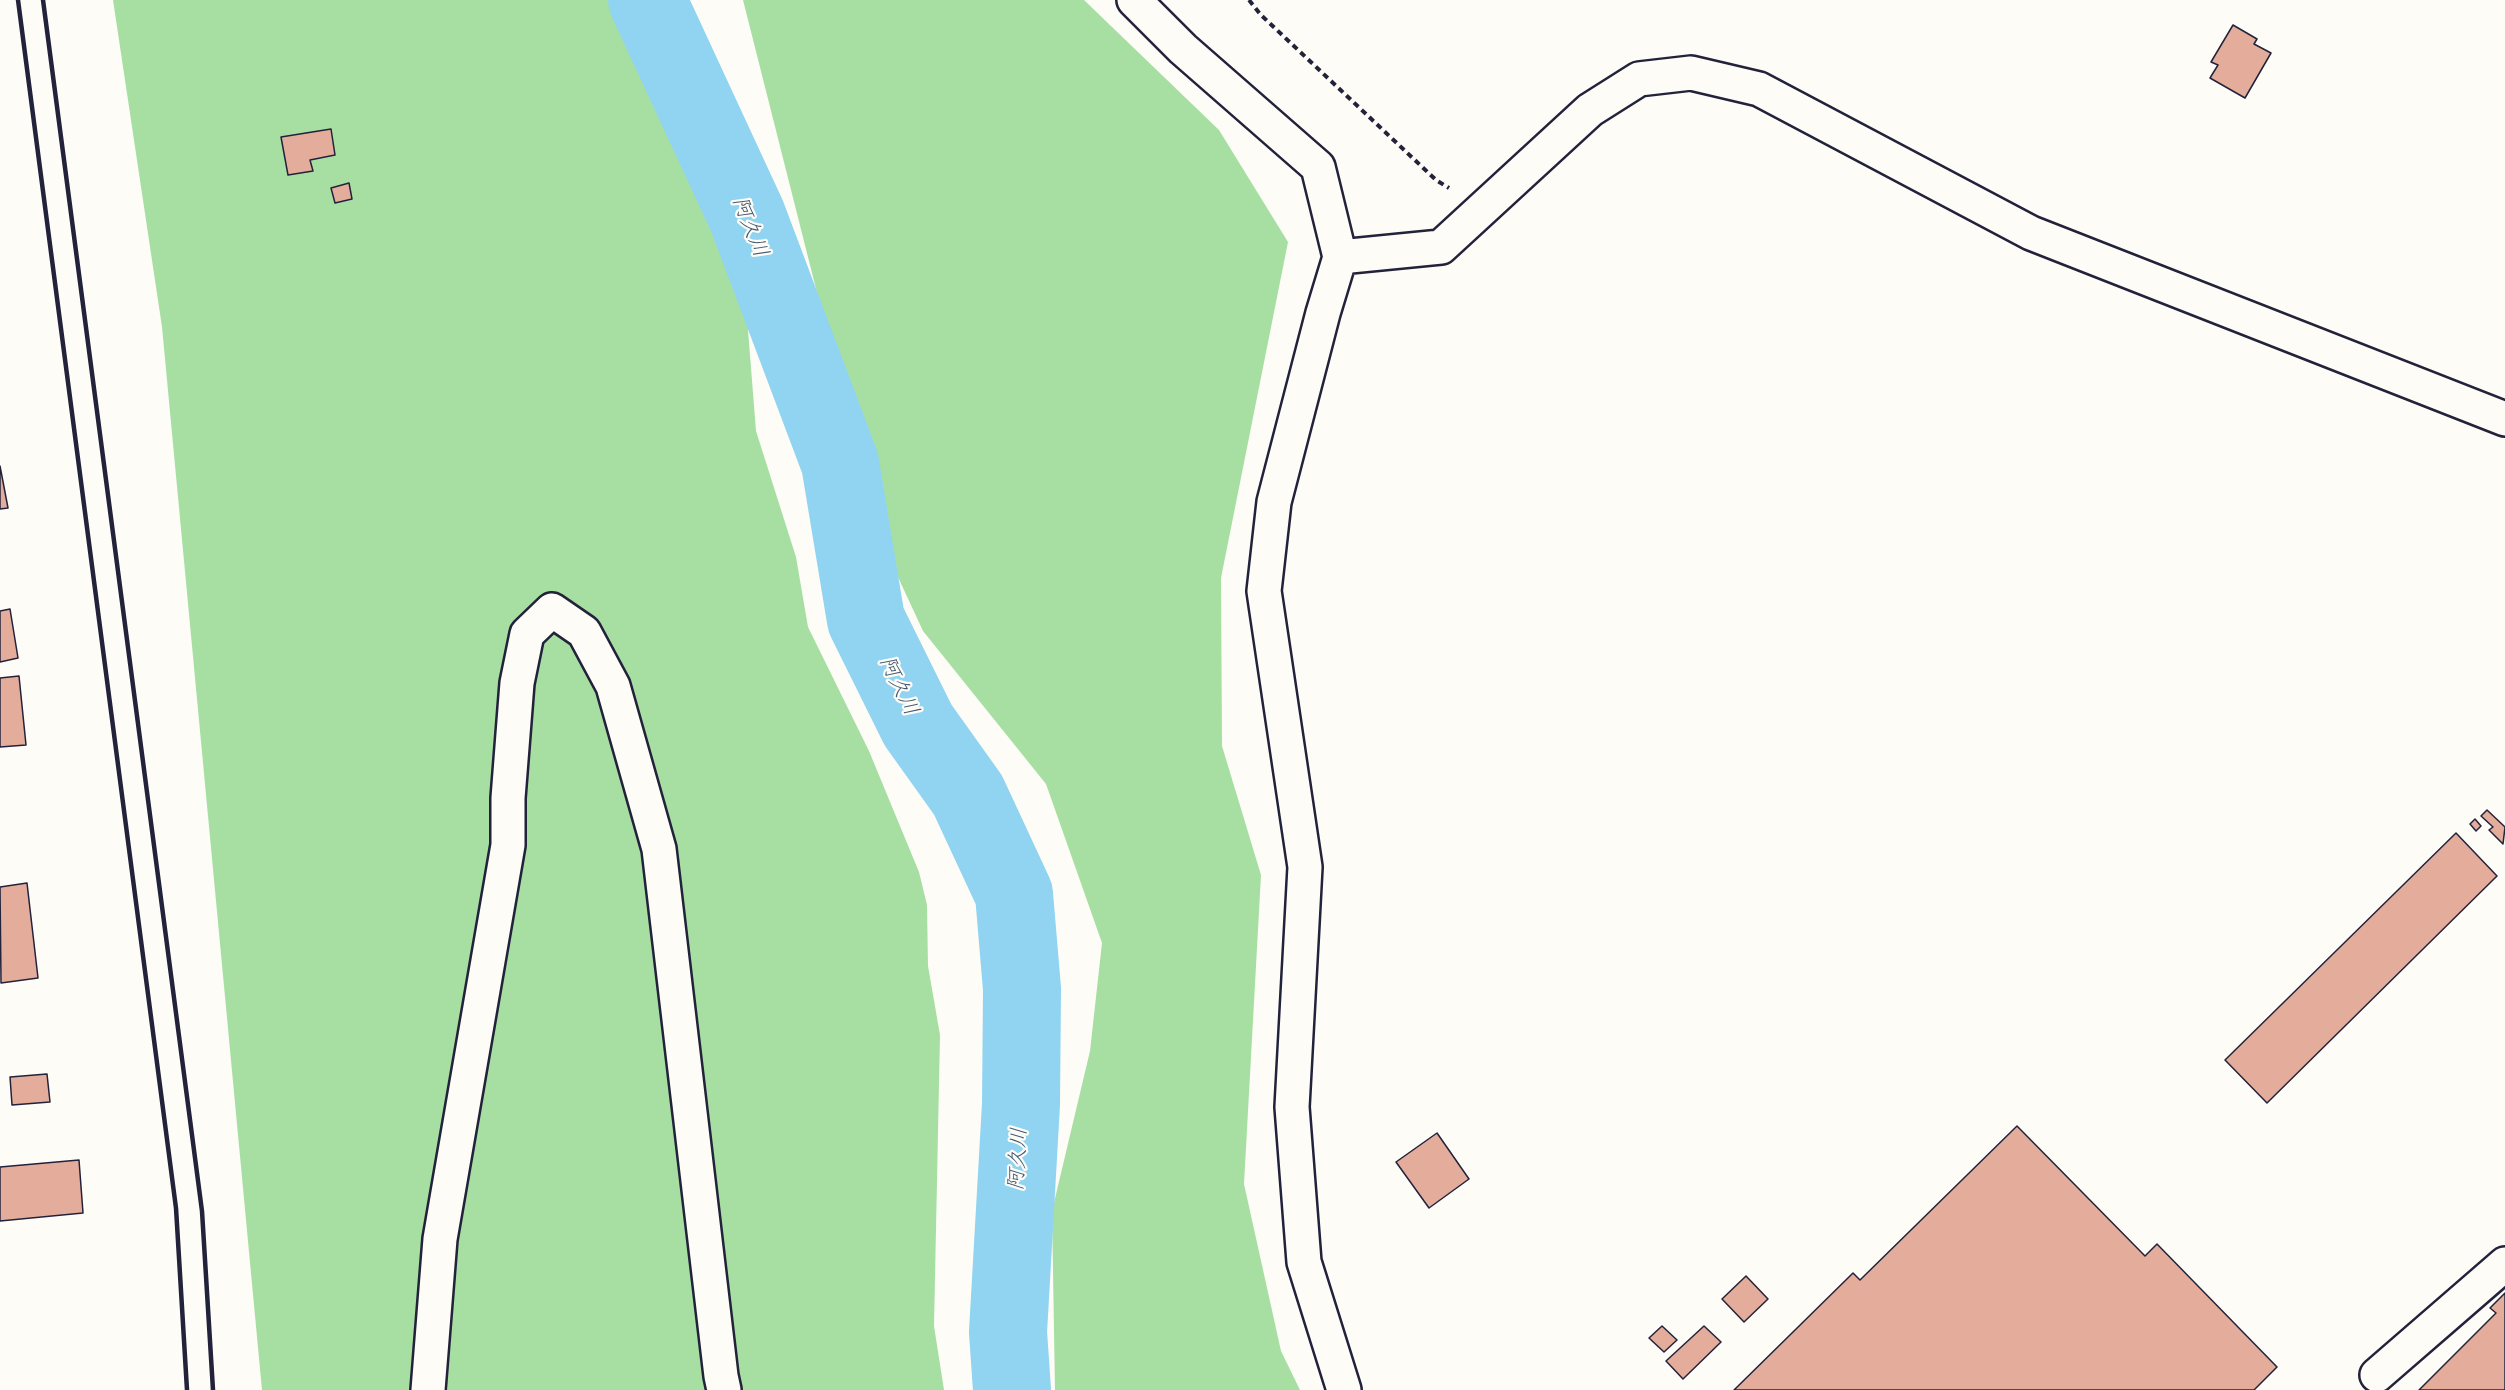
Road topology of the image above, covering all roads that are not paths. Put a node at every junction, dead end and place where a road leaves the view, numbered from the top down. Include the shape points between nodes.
1 (1134, 0) edge
2 (1340, 257) junction
3 (2505, 419) edge
4 (2505, 1264) edge
5 (2377, 1375) dead end
6 (428, 1390) edge
7 (724, 1390) edge
8 (1344, 1390) edge

1 - 2 street via 1183,49 1318,167
2 - 3 street via 1441,247 1590,110 1639,79 1691,73 1760,89 2031,232
2 - 8 street via 1274,502 1264,591 1305,867 1292,1107 1304,1262
4 - 5 street
6 - 7 street via 440,1239 508,845 517,683 527,634 552,610 584,632 613,686 659,849

